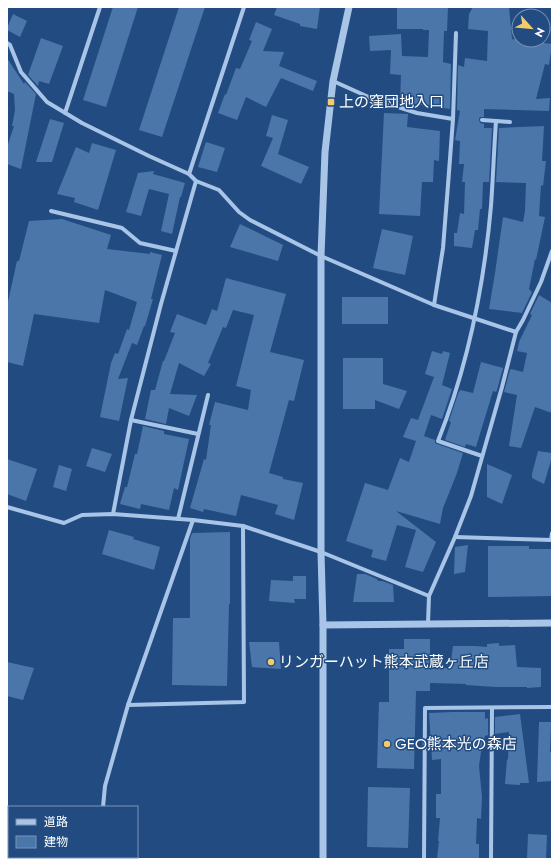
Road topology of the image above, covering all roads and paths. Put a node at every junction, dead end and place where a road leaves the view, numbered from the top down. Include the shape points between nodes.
1 (100, 7) edge
2 (244, 7) edge
3 (350, 7) edge
4 (456, 33) dead end
5 (7, 43) edge
6 (333, 81) junction
7 (66, 113) junction
8 (453, 119) junction
9 (482, 120) dead end
10 (496, 121) junction
11 (510, 122) dead end
12 (189, 174) junction
13 (196, 181) junction
14 (51, 212) dead end
15 (176, 251) junction
16 (552, 251) edge
17 (321, 256) junction
18 (434, 305) junction
19 (474, 318) junction
20 (516, 332) junction
21 (208, 395) dead end
22 (131, 420) junction
23 (198, 434) junction
24 (482, 456) junction
25 (7, 507) edge
26 (113, 514) junction
27 (178, 519) junction
28 (193, 520) junction
29 (243, 526) junction
30 (552, 533) edge
31 (455, 537) junction
32 (551, 540) edge
33 (322, 552) junction
34 (429, 596) junction
35 (428, 623) junction
36 (552, 623) edge
37 (323, 624) junction
38 (128, 705) junction
39 (552, 707) edge
40 (492, 708) junction
41 (103, 806) edge
42 (323, 859) edge
43 (424, 859) edge
44 (491, 859) edge

1 - 7 street
2 - 12 street
3 - 6 street
4 - 8 street
5 - 7 street via 21,72 46,102
6 - 8 street via 374,99 417,113
6 - 17 street via 325,152
7 - 12 street
8 - 18 street via 443,248
9 - 10 street
10 - 11 street
10 - 19 street via 490,207
12 - 13 street
13 - 15 street
13 - 17 street via 219,190 250,220
14 - 15 street via 122,228 140,243
15 - 22 street
16 - 20 street via 541,282
17 - 18 street
17 - 33 street
18 - 19 street
19 - 20 street
19 - 24 street via 457,388 438,441
20 - 24 street
21 - 23 street
22 - 23 street
22 - 26 street
23 - 27 street
24 - 31 street
25 - 26 street via 64,523 82,515
26 - 27 street
27 - 28 street
28 - 29 street
28 - 38 street
29 - 33 street
29 - 38 street via 244,702
30 - 32 street
31 - 32 street
31 - 34 street
33 - 34 street
33 - 37 street
34 - 35 street
35 - 36 street
35 - 37 street
37 - 42 street
38 - 41 street via 106,786
39 - 40 street
40 - 43 street via 425,708
40 - 44 street

